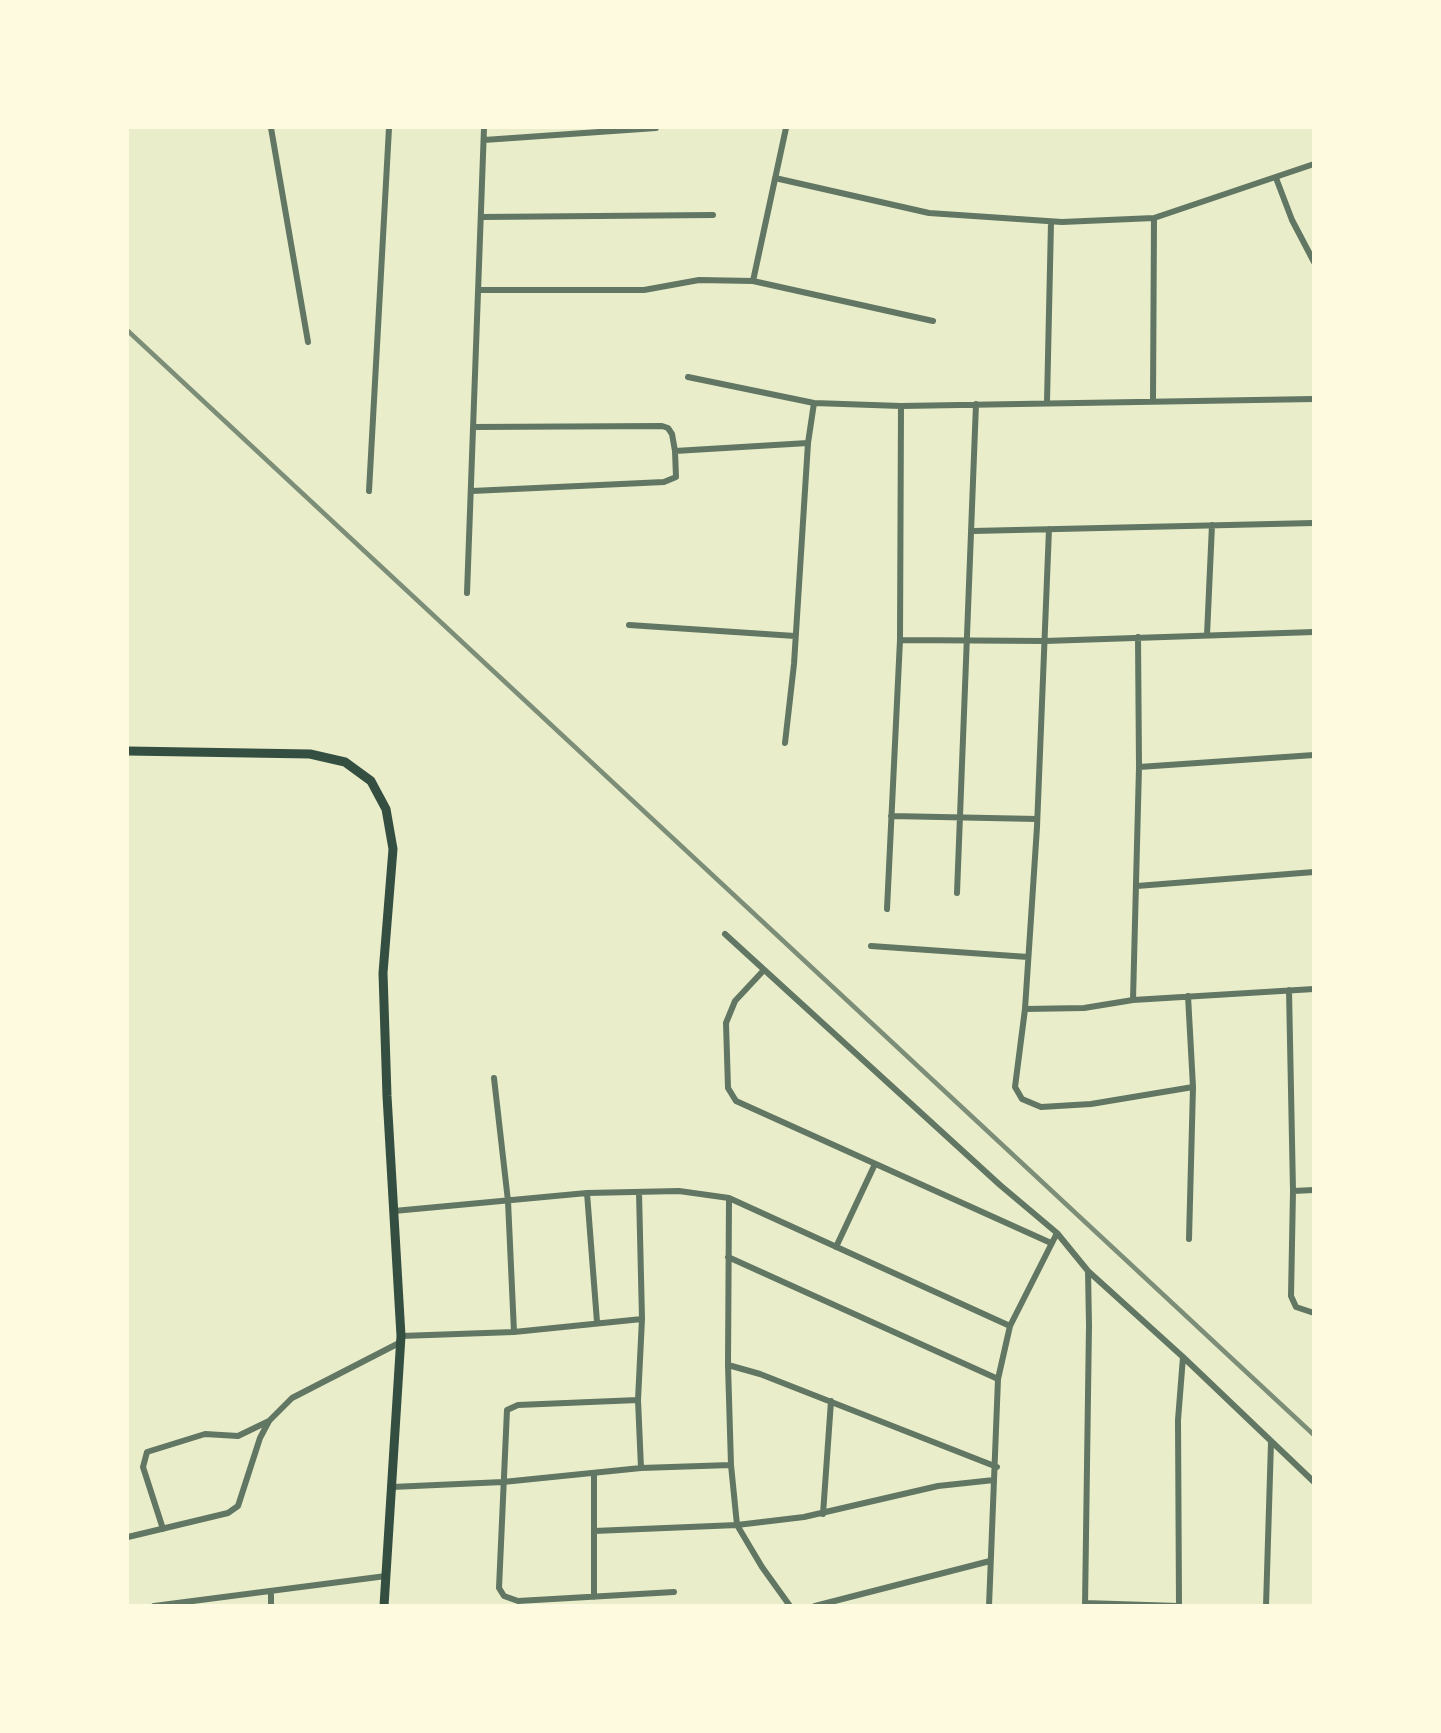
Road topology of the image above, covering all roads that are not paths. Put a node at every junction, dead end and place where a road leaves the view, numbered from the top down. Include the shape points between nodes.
1 (271, 128) edge
2 (389, 128) edge
3 (484, 128) edge
4 (657, 128) edge
5 (786, 128) edge
6 (484, 140) junction
7 (1314, 164) edge
8 (775, 178) junction
9 (1276, 178) junction
10 (713, 215) dead end
11 (481, 216) junction
12 (1154, 218) junction
13 (1051, 222) junction
14 (1314, 262) edge
15 (753, 281) junction
16 (478, 290) junction
17 (933, 321) dead end
18 (308, 342) dead end
19 (688, 377) dead end
20 (1314, 399) edge
21 (1153, 400) junction
22 (1047, 402) junction
23 (814, 403) junction
24 (976, 404) junction
25 (901, 406) junction
26 (473, 427) junction
27 (808, 443) junction
28 (675, 452) junction
29 (369, 491) dead end
30 (472, 491) junction
31 (1314, 523) edge
32 (1212, 525) junction
33 (1049, 529) junction
34 (973, 531) junction
35 (467, 593) dead end
36 (629, 625) dead end
37 (1314, 632) edge
38 (1207, 635) junction
39 (795, 636) junction
40 (1138, 638) junction
41 (900, 640) junction
42 (965, 641) junction
43 (1045, 641) junction
44 (785, 743) dead end
45 (128, 751) edge
46 (1314, 755) edge
47 (1139, 767) junction
48 (891, 816) junction
49 (961, 817) junction
50 (1037, 819) junction
51 (1314, 872) edge
52 (1137, 886) junction
53 (957, 893) dead end
54 (886, 909) dead end
55 (725, 934) dead end
56 (871, 946) dead end
57 (1028, 957) junction
58 (763, 970) junction
59 (1314, 989) edge
60 (1289, 990) junction
61 (1188, 996) junction
62 (1133, 1000) junction
63 (1025, 1009) junction
64 (494, 1078) dead end
65 (1193, 1087) junction
66 (875, 1164) junction
67 (1314, 1190) edge
68 (1293, 1191) junction
69 (587, 1192) junction
70 (639, 1192) junction
71 (729, 1198) junction
72 (508, 1201) junction
73 (394, 1211) junction
74 (1057, 1233) junction
75 (1189, 1239) dead end
76 (1051, 1243) junction
77 (836, 1247) junction
78 (728, 1257) junction
79 (1088, 1271) junction
80 (1314, 1313) edge
81 (642, 1319) junction
82 (597, 1322) junction
83 (1010, 1326) junction
84 (514, 1332) junction
85 (401, 1339) junction
86 (1183, 1357) junction
87 (728, 1365) junction
88 (998, 1378) junction
89 (638, 1400) junction
90 (831, 1401) junction
91 (269, 1421) junction
92 (1271, 1442) junction
93 (731, 1466) junction
94 (996, 1467) junction
95 (641, 1468) junction
96 (594, 1474) junction
97 (994, 1480) junction
98 (503, 1482) junction
99 (1314, 1482) edge
100 (392, 1487) junction
101 (823, 1514) junction
102 (737, 1525) junction
103 (163, 1529) junction
104 (594, 1531) junction
105 (128, 1537) edge
106 (990, 1560) junction
107 (386, 1576) junction
108 (272, 1591) junction
109 (674, 1592) dead end
110 (594, 1597) junction
111 (181, 1604) edge
112 (1085, 1604) edge
113 (154, 1605) edge
114 (271, 1605) edge
115 (384, 1605) edge
116 (790, 1605) edge
117 (815, 1605) edge
118 (989, 1605) edge
119 (1178, 1605) edge
120 (1266, 1605) edge

1 - 18 street
2 - 29 street
3 - 6 street
4 - 6 street
5 - 8 street
6 - 11 street
7 - 9 street
8 - 13 street via 929,213
8 - 15 street
9 - 12 street
9 - 14 street
10 - 11 street
11 - 16 street
12 - 13 street
12 - 21 street
13 - 22 street
15 - 16 street via 699,280 644,290
15 - 17 street
16 - 26 street
19 - 23 street
20 - 21 street
21 - 22 street
22 - 24 street
23 - 25 street
23 - 27 street
24 - 25 street
24 - 34 street
25 - 41 street
26 - 28 street via 662,426 672,434
26 - 30 street
27 - 28 street
27 - 39 street
28 - 30 street via 676,477 664,482
30 - 35 street
31 - 32 street
32 - 33 street
32 - 38 street
33 - 34 street
33 - 43 street
34 - 42 street
36 - 39 street
37 - 38 street
38 - 40 street
39 - 44 street
40 - 43 street
40 - 47 street
41 - 42 street
41 - 48 street
42 - 43 street
42 - 49 street
43 - 50 street
45 - 73 main road via 310,754 345,762 371,780 386,809 393,849 383,973
46 - 47 street
47 - 52 street
48 - 49 street
48 - 54 street
49 - 50 street
49 - 53 street
50 - 57 street
51 - 52 street
52 - 62 street
55 - 58 street
56 - 57 street
57 - 63 street
58 - 66 street via 728,1012 728,1088 736,1101
58 - 74 street
59 - 60 street
60 - 61 street
60 - 68 street
61 - 62 street
61 - 65 street
62 - 63 street via 1084,1008
63 - 65 street via 1016,1087 1022,1099 1041,1107 1069,1107
64 - 72 street
65 - 75 street
66 - 76 street
66 - 77 street
67 - 68 street
68 - 80 street via 1291,1296 1296,1307
69 - 70 street
69 - 72 street
69 - 82 street
70 - 71 street via 679,1191
70 - 81 street
71 - 77 street
71 - 78 street
72 - 73 street
72 - 84 street
73 - 85 main road
74 - 76 street
74 - 79 street
76 - 83 street
77 - 83 street
78 - 87 street
78 - 88 street
79 - 86 street
79 - 112 street
81 - 82 street
81 - 89 street
82 - 84 street
83 - 88 street
84 - 85 street
85 - 91 street via 292,1398
85 - 100 main road
86 - 92 street
86 - 119 street via 1178,1420
87 - 90 street
87 - 93 street
88 - 94 street
89 - 95 street
89 - 98 street via 511,1407 506,1416
90 - 94 street
90 - 101 street
91 - 103 street via 252,1453 238,1506 228,1513
91 - 103 street via 238,1436 205,1434 147,1452 143,1467
92 - 99 street
92 - 120 street
93 - 95 street
93 - 102 street
94 - 97 street
95 - 96 street
96 - 98 street
96 - 104 street
97 - 101 street via 938,1486
97 - 106 street
98 - 100 street
98 - 110 street via 499,1588 504,1596 518,1601
100 - 107 main road
101 - 102 street
102 - 104 street
102 - 116 street
103 - 105 street
104 - 110 street
106 - 117 street
106 - 118 street
107 - 108 street
107 - 115 main road
108 - 111 street
108 - 114 street
109 - 110 street
111 - 113 street
112 - 119 street

